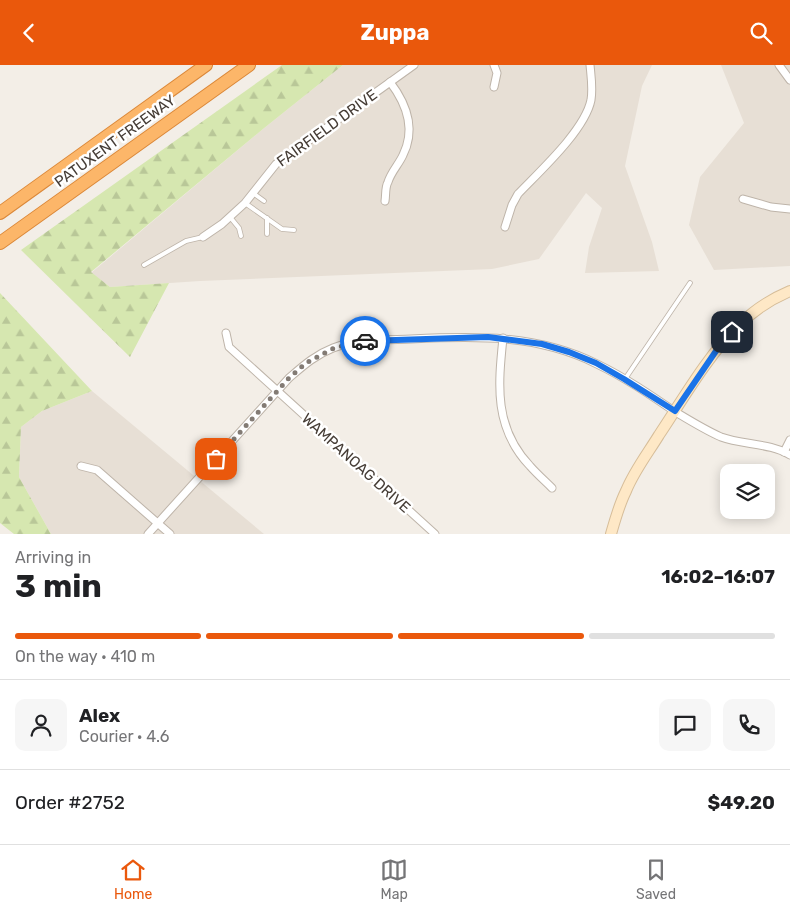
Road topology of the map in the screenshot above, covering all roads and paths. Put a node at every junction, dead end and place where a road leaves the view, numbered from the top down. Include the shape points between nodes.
1 (206, 65) edge
2 (249, 65) edge
3 (414, 65) edge
4 (494, 65) edge
5 (590, 65) edge
6 (779, 65) edge
7 (790, 80) edge
8 (390, 82) junction
9 (494, 87) dead end
10 (252, 193) junction
11 (743, 199) dead end
12 (264, 201) dead end
13 (385, 201) dead end
14 (245, 203) junction
15 (790, 209) edge
16 (0, 213) edge
17 (230, 217) junction
18 (267, 219) junction
19 (505, 227) dead end
20 (294, 229) dead end
21 (267, 234) dead end
22 (241, 236) dead end
23 (203, 237) joint
24 (0, 243) edge
25 (144, 265) dead end
26 (690, 283) dead end
27 (790, 291) edge
28 (226, 333) dead end
29 (503, 338) junction
30 (624, 379) junction
31 (277, 391) junction
32 (675, 411) junction
33 (790, 440) edge
34 (787, 453) edge
35 (81, 466) dead end
36 (552, 488) dead end
37 (158, 523) junction
38 (148, 534) edge
39 (170, 534) edge
40 (435, 534) edge
41 (611, 534) edge

1 - 16 highway, PATUXENT FREEWAY
2 - 24 highway, PATUXENT FREEWAY
3 - 8 street, FAIRFIELD DRIVE
4 - 9 street via 497,73
5 - 19 street via 591,99 586,117 518,194
6 - 7 street
8 - 10 street, FAIRFIELD DRIVE via 276,164
8 - 13 street via 406,107 409,132 407,147 387,182
10 - 12 lane
10 - 14 street, FAIRFIELD DRIVE
11 - 15 street
14 - 17 street, FAIRFIELD DRIVE
14 - 18 lane
17 - 22 lane
17 - 23 street, FAIRFIELD DRIVE
18 - 20 lane via 282,229
18 - 21 lane
23 - 25 lane via 186,241
26 - 30 lane
27 - 32 street via 757,310 732,332
28 - 31 street, WAMPANOAG DRIVE via 229,347
29 - 30 street via 569,352
29 - 31 street via 425,338 349,343 306,363
29 - 36 street via 498,390 503,419 517,449
30 - 32 street
31 - 37 street
31 - 40 street, WAMPANOAG DRIVE
32 - 34 street via 720,437
32 - 41 street via 626,490
33 - 34 street
35 - 37 street via 97,470
37 - 38 street
37 - 39 street

